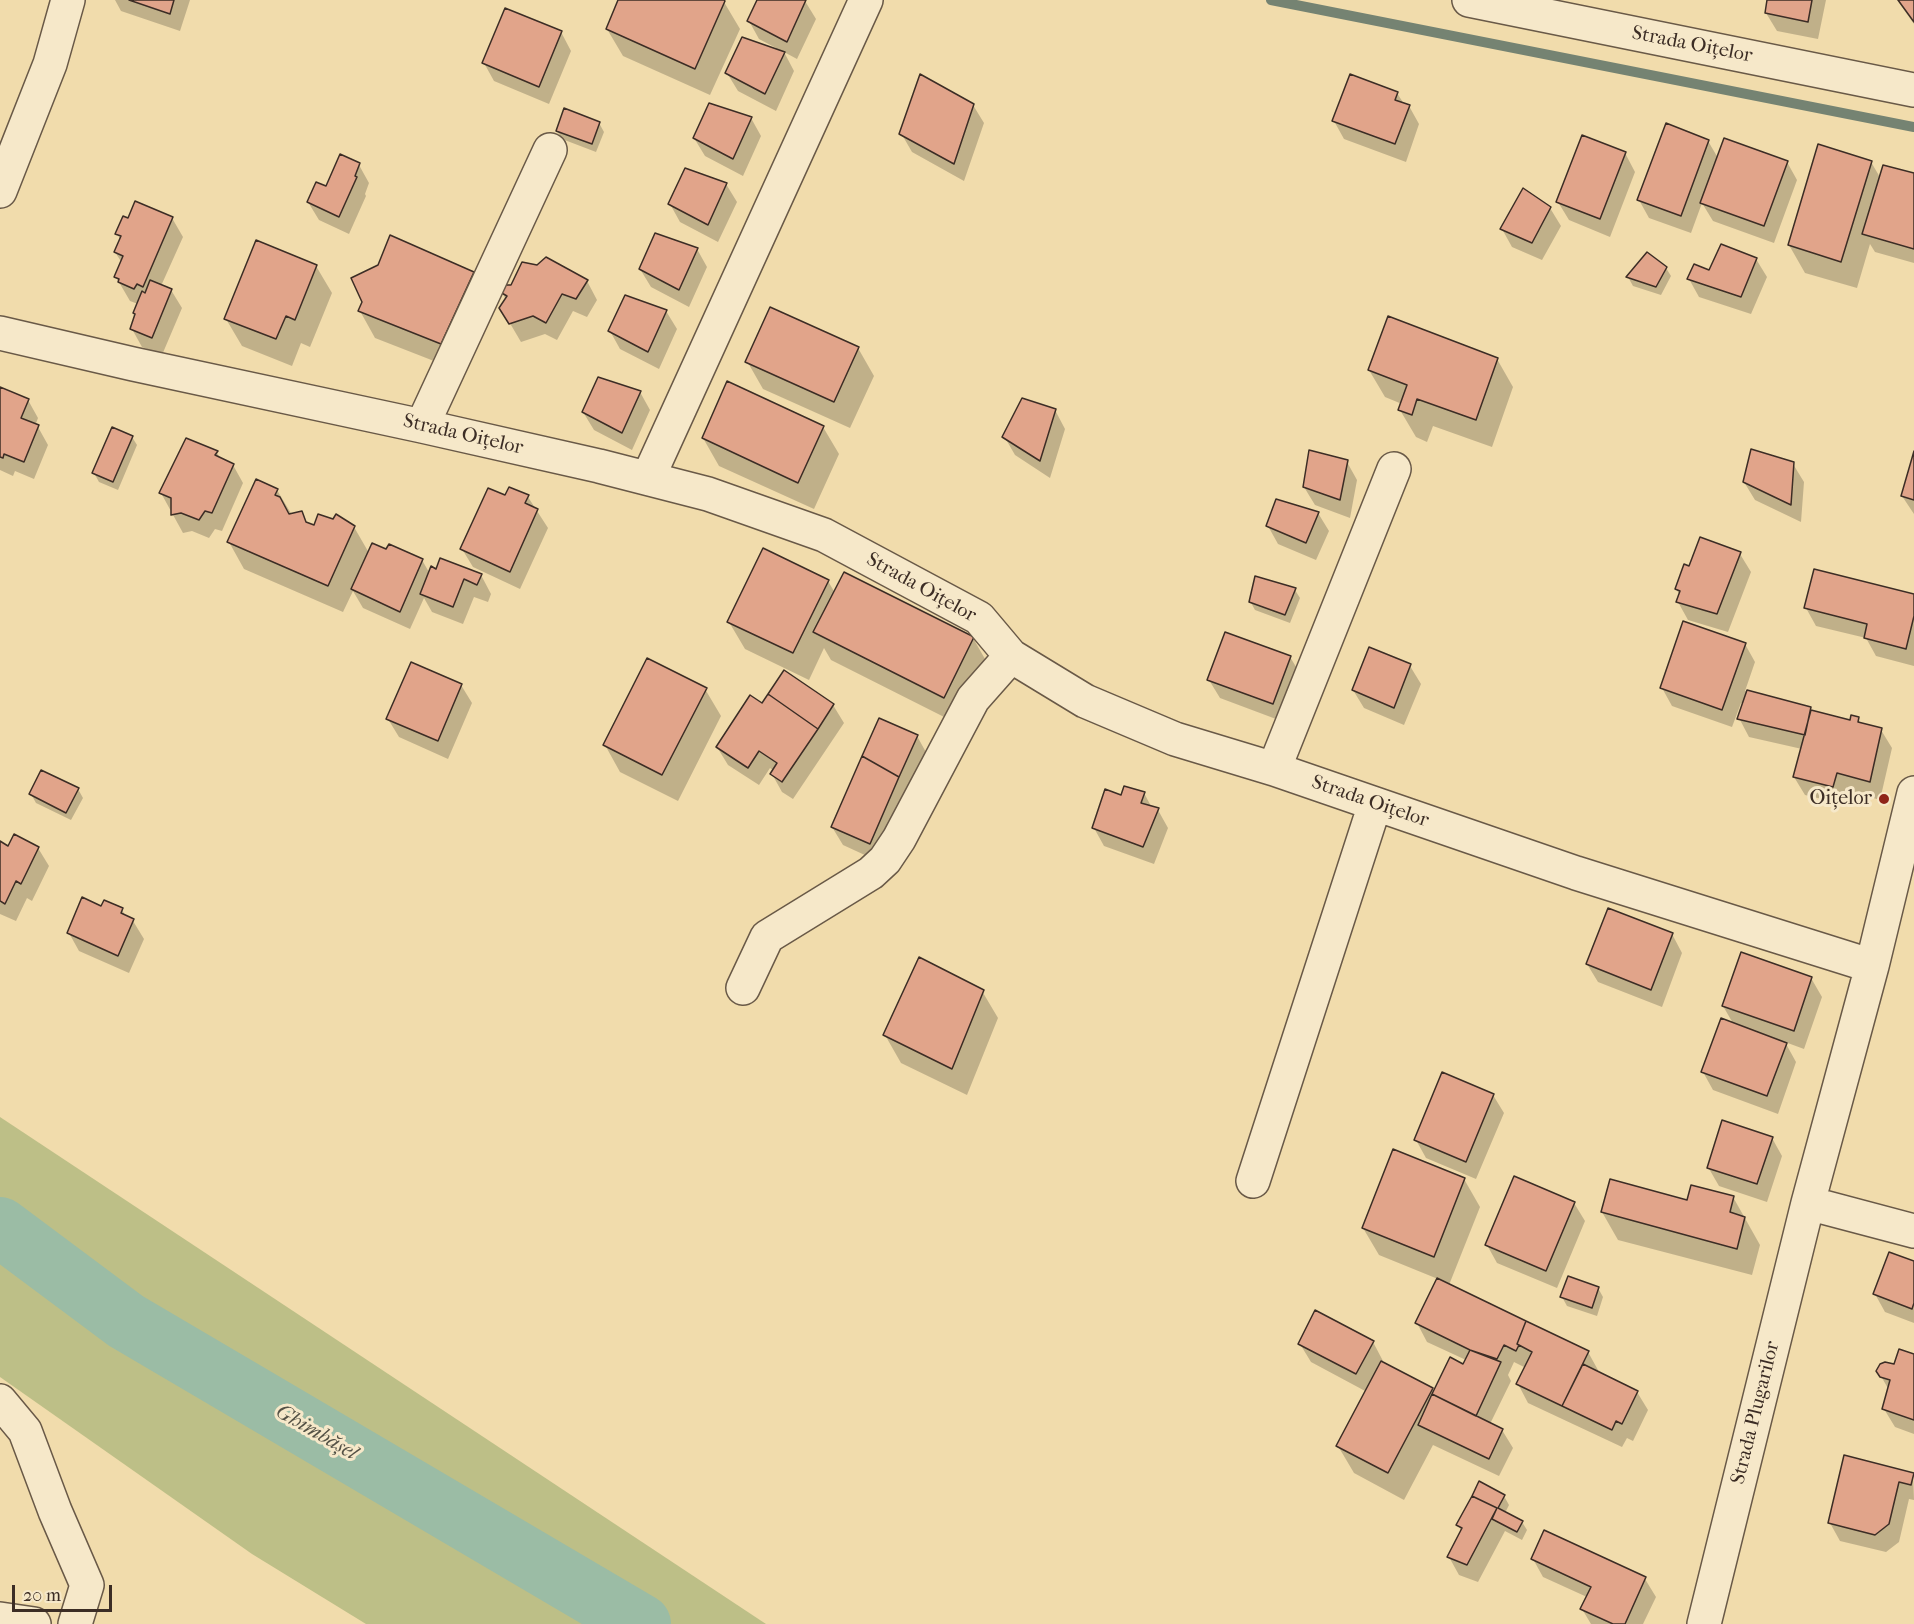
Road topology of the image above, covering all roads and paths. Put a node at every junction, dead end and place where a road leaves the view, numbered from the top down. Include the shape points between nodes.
1 (68, 0) edge
2 (866, 0) edge
3 (1469, 0) edge
4 (1914, 90) edge
5 (550, 150) dead end
6 (0, 191) edge
7 (0, 333) edge
8 (422, 426) junction
9 (1394, 469) dead end
10 (648, 478) junction
11 (1011, 656) junction
12 (1274, 769) junction
13 (1914, 793) edge
14 (1375, 804) junction
15 (1901, 904) edge
16 (1872, 966) junction
17 (743, 988) dead end
18 (1254, 1181) dead end
19 (1808, 1203) junction
20 (1914, 1231) edge
21 (0, 1401) edge
22 (0, 1619) edge
23 (34, 1624) edge
24 (75, 1624) edge
25 (1704, 1624) edge

1 - 6 street via 50,64
2 - 10 street
3 - 4 street, Strada Oițelor
5 - 8 street
7 - 8 street, Strada Oițelor
8 - 10 street, Strada Oițelor
9 - 12 street
10 - 11 street, Strada Oițelor via 708,494 824,536 980,618
11 - 12 street, Strada Oițelor via 1085,701 1174,739
11 - 17 street via 973,699 885,860 871,873 767,937
12 - 14 street, Strada Oițelor
13 - 15 street, Strada Plugarilor
14 - 16 street, Strada Oițelor via 1576,873
14 - 18 street
15 - 16 street, Strada Plugarilor
16 - 19 street, Strada Plugarilor
19 - 20 street
19 - 25 street, Strada Plugarilor
21 - 24 street via 25,1431 87,1585
22 - 23 street

